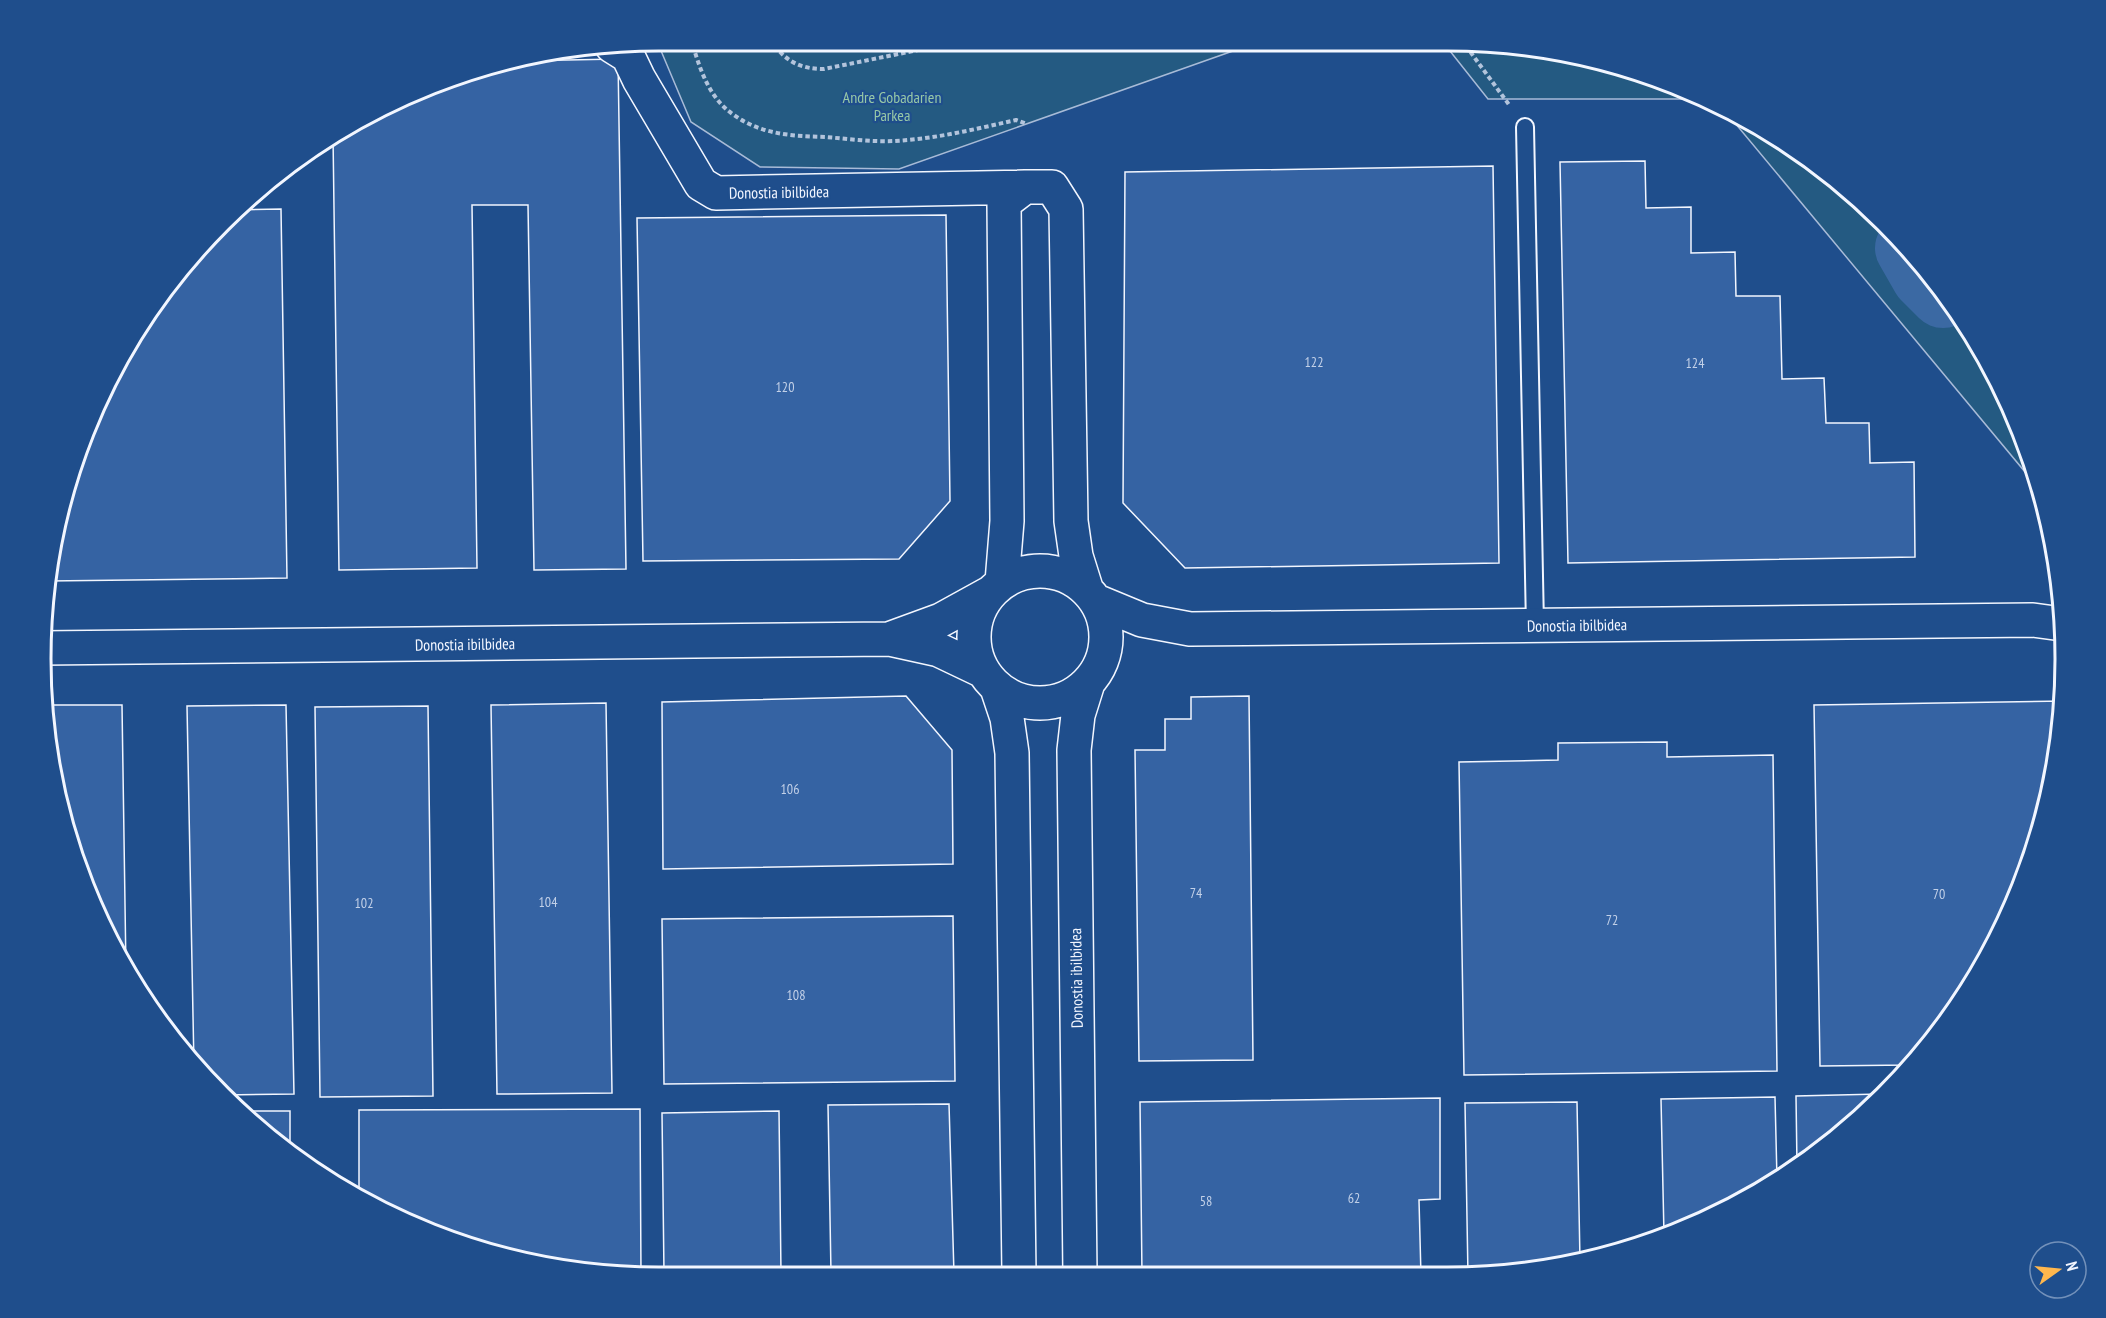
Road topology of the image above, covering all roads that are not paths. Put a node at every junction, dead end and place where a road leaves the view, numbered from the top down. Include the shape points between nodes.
1 (622, 52) edge
2 (1525, 127) road end
3 (1026, 187) junction
4 (996, 588) junction
5 (1091, 594) junction
6 (2054, 623) edge
7 (1534, 626) junction
8 (889, 639) junction
9 (51, 648) edge
10 (990, 680) junction
11 (1088, 683) junction
12 (1020, 1267) edge
13 (1080, 1267) edge

1 - 3 street, Donostia ibilbidea via 628,56 701,184 717,193
2 - 7 lane
3 - 4 street via 1004,203 1007,521
3 - 5 street, Donostia ibilbidea via 1052,187 1066,209 1071,520 1076,556
4 - 5 street via 1016,575 1035,570 1073,579
4 - 8 street, Donostia ibilbidea via 941,620
4 - 10 street via 979,610 974,631 975,652
5 - 7 street, Donostia ibilbidea via 1142,620 1190,629
5 - 11 street via 1105,621 1106,644 1100,665
6 - 7 street, Donostia ibilbidea via 2033,620
8 - 9 street, Donostia ibilbidea
8 - 10 street, Donostia ibilbidea via 939,650
10 - 11 street via 1017,700 1034,704 1070,697
10 - 12 street via 1007,718 1012,753
11 - 13 street, Donostia ibilbidea via 1078,715 1074,750

